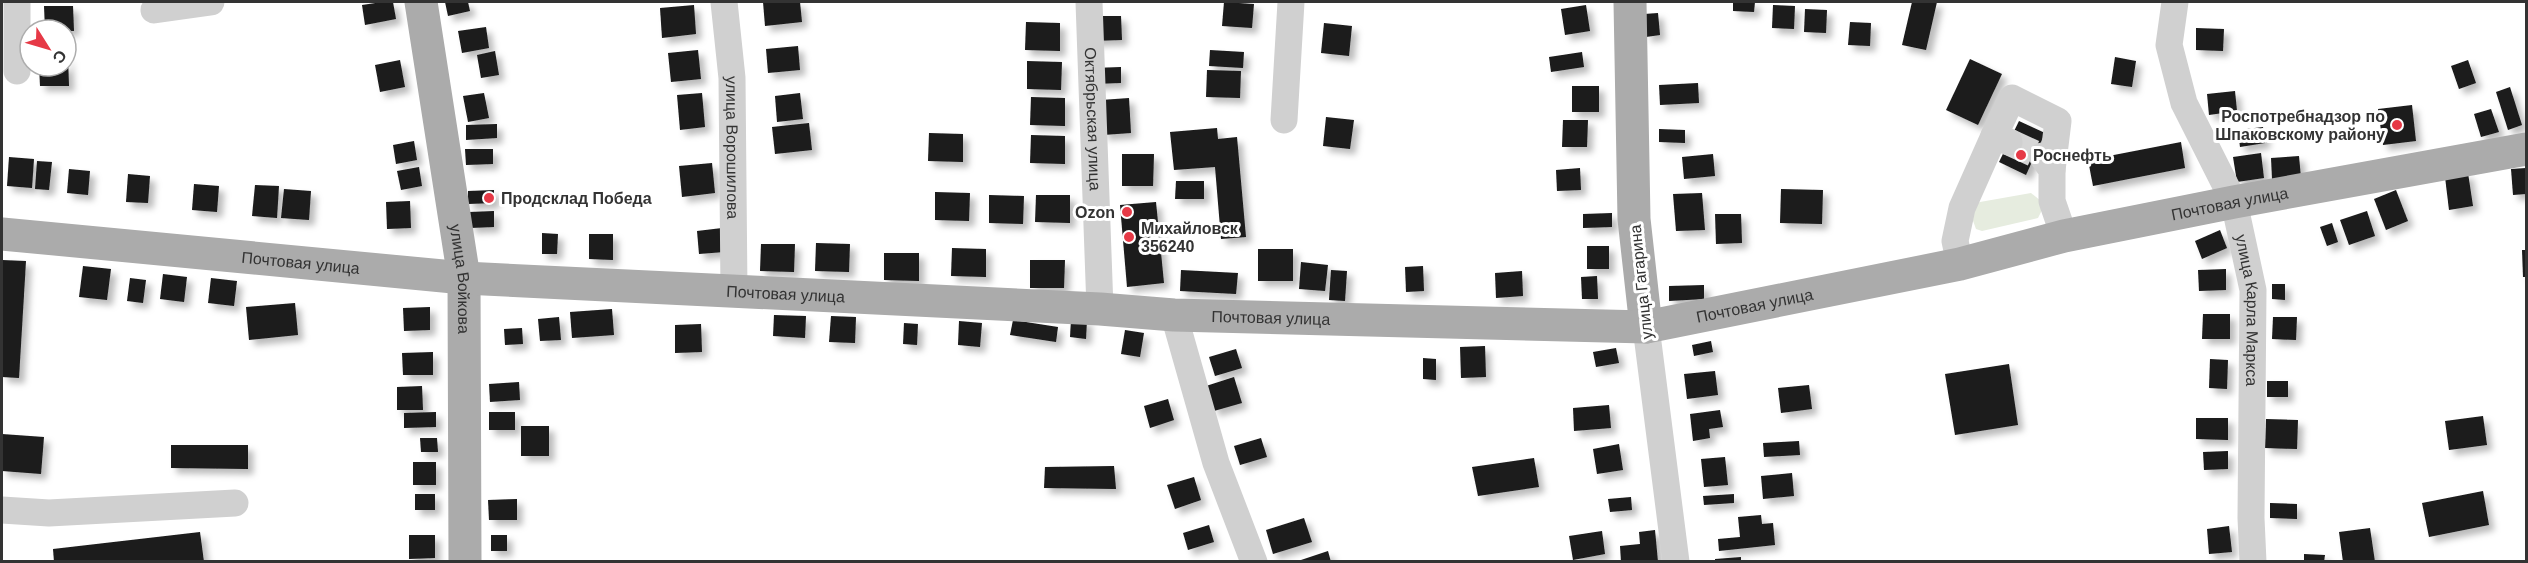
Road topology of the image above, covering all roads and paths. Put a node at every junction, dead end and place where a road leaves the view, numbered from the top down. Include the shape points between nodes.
1 (17, 2) edge
2 (211, 2) edge
3 (421, 2) edge
4 (724, 2) edge
5 (1089, 2) edge
6 (1291, 2) edge
7 (1630, 2) edge
8 (2175, 2) edge
9 (154, 10) dead end
10 (17, 71) dead end
11 (1284, 120) dead end
12 (2526, 149) edge
13 (2234, 202) junction
14 (2, 234) edge
15 (2064, 236) junction
16 (1960, 264) junction
17 (464, 278) junction
18 (734, 292) junction
19 (1100, 309) junction
20 (1174, 315) junction
21 (1646, 327) junction
22 (235, 503) dead end
23 (2, 510) edge
24 (465, 561) edge
25 (1254, 561) edge
26 (1676, 561) edge
27 (2253, 561) edge

1 - 10 street
2 - 9 street
3 - 17 main road, улица Войкова
4 - 18 street, улица Ворошилова via 732,78
5 - 19 street, Октябрьская улица
6 - 11 street
7 - 21 main road, улица Гагарина via 1634,219
8 - 13 street, улица Карла Маркса via 2169,45 2184,103
12 - 13 main road, Почтовая улица
13 - 15 main road, Почтовая улица
13 - 27 street, улица Карла Маркса via 2253,290
14 - 17 main road, Почтовая улица
15 - 16 main road, Почтовая улица
15 - 16 street via 2044,162 2058,121 2012,98 2002,139 1962,208 1955,241
16 - 21 main road, Почтовая улица
17 - 18 main road, Почтовая улица
17 - 24 main road, улица Войкова
18 - 19 main road, Почтовая улица
19 - 20 main road, Почтовая улица
20 - 21 main road, Почтовая улица
20 - 25 street via 1216,462
21 - 26 street, улица Гагарина
22 - 23 street via 49,513

